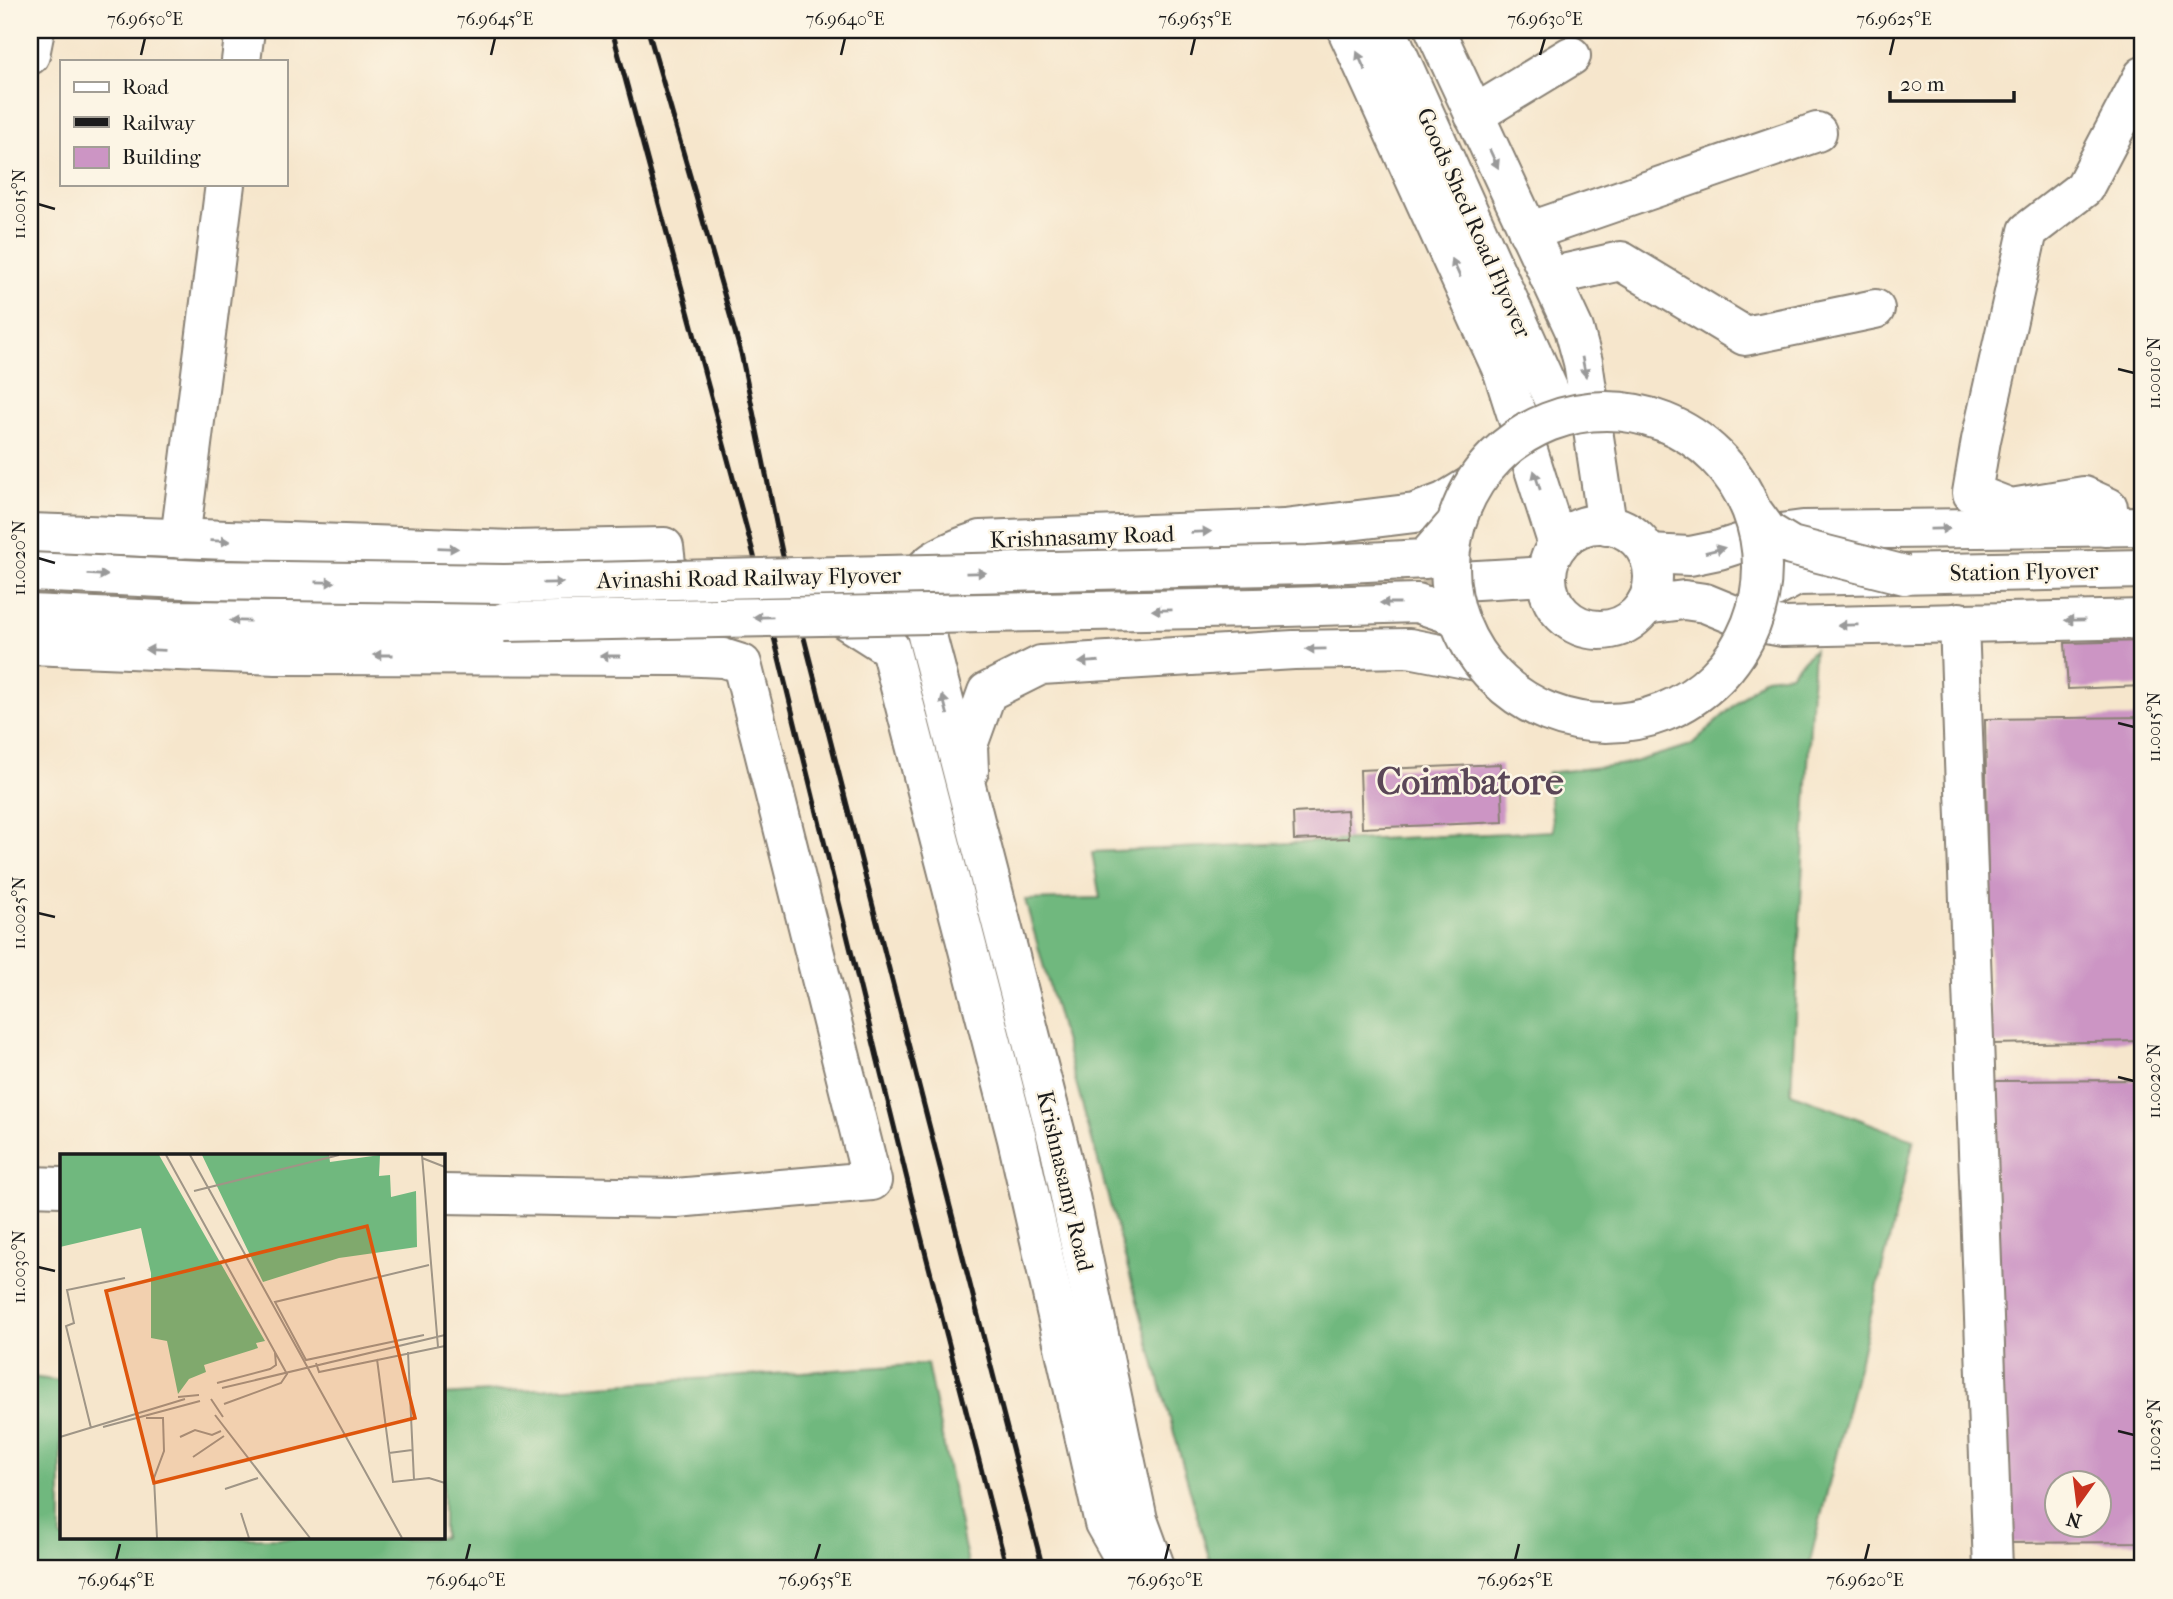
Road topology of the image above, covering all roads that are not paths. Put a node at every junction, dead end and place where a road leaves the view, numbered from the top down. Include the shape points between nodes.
1 (35, 30) edge
2 (245, 30) edge
3 (1347, 30) edge
4 (1387, 30) edge
5 (1435, 30) edge
6 (30, 55) edge
7 (1571, 56) dead end
8 (241, 60) edge
9 (2143, 76) edge
10 (1475, 115) junction
11 (1817, 132) dead end
12 (225, 186) edge
13 (1528, 232) junction
14 (1549, 276) junction
15 (1875, 309) dead end
16 (1561, 417) junction
17 (1472, 485) junction
18 (1754, 513) junction
19 (1607, 525) junction
20 (2125, 526) edge
21 (1454, 527) junction
22 (30, 533) edge
23 (180, 539) junction
24 (1648, 554) junction
25 (1553, 560) junction
26 (2143, 569) edge
27 (30, 572) edge
28 (1905, 575) junction
29 (1761, 595) junction
30 (1458, 598) junction
31 (817, 601) dead end
32 (1645, 605) junction
33 (30, 614) edge
34 (2143, 619) edge
35 (1959, 622) junction
36 (30, 645) edge
37 (678, 656) junction
38 (1481, 662) junction
39 (969, 794) junction
40 (30, 1186) edge
41 (60, 1186) edge
42 (444, 1194) edge
43 (1138, 1569) edge
44 (1156, 1569) edge
45 (1993, 1569) edge

1 - 6 main road
2 - 8 main road
25 -> 3 main road via 1503,372
4 - 16 main road, Goods Shed Road Flyover
5 - 10 main road
7 - 10 main road
9 - 20 main road via 2084,188 2028,231 1972,492 2011,508 2084,496 2108,506
10 -> 13 main road
11 - 13 main road
12 - 23 main road
13 - 14 main road
14 - 15 main road via 1621,261 1745,336
14 -> 19 main road via 1584,362
16 - 17 main road, Station Flyover, bridge via 1525,432 1495,455
16 - 18 main road, Station Flyover, bridge via 1607,410 1654,418 1696,439 1731,472
17 - 21 main road, Station Flyover, bridge
39 -> 17 main road, Krishnasamy Road via 919,595 923,570 934,562 981,540 1284,529 1415,513
18 - 28 main road, Station Flyover, bridge via 1768,532 1791,546
18 - 29 main road, Station Flyover, bridge via 1763,554
19 - 24 main road via 1624,530
19 - 25 main road via 1571,533
24 -> 20 main road via 1690,556 1803,530
27 -> 21 main road, Avinashi Road Railway Flyover, bridge via 205,580 504,584 1282,566 1425,559
21 - 30 main road, Station Flyover, bridge via 1448,571
22 - 23 main road
23 -> 37 main road via 512,550 664,547
24 - 32 main road via 1652,589
25 - 30 main road
25 - 32 main road via 1549,592 1557,608 1585,628 1619,627
26 - 28 main road, Station Flyover
28 - 29 main road, Station Flyover, bridge via 1797,576
29 - 38 main road, Station Flyover, bridge via 1744,644 1712,684 1668,711 1618,724 1566,718 1519,697
30 -> 33 main road, Avinashi Road Railway Flyover, bridge via 1255,608 504,622
30 - 38 main road, Station Flyover, bridge
31 - 43 main road via 890,648 1017,1139 1104,1523 1125,1560
35 -> 32 main road via 1783,626 1748,621 1705,603 1684,600
34 -> 35 main road
35 - 45 main road
37 -> 36 main road via 276,655
37 - 42 main road via 723,658 742,664 872,1181 676,1198
38 -> 39 main road, Krishnasamy Road via 1409,648 1294,650 1041,666 987,692 968,745
39 - 44 main road, Krishnasamy Road via 1061,1154 1138,1520
40 - 41 main road

